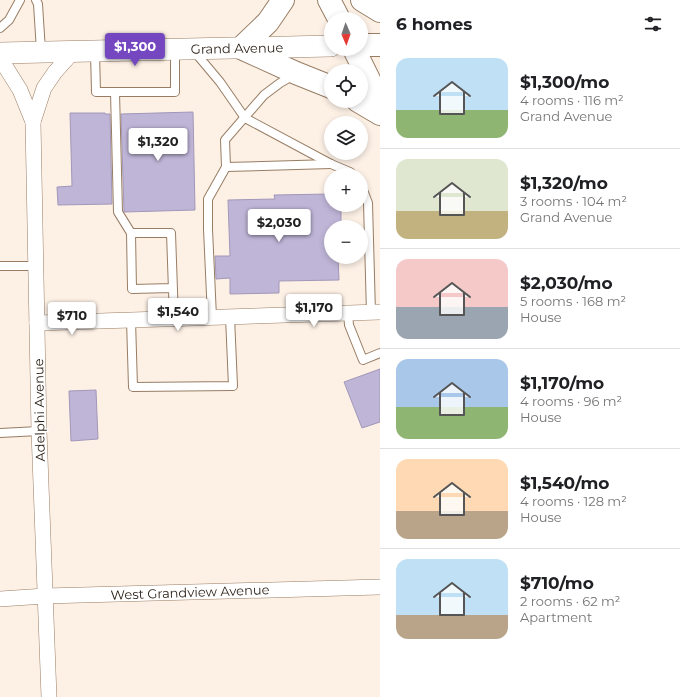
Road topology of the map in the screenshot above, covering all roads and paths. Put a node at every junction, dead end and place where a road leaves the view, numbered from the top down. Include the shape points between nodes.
1 (20, 0) edge
2 (36, 0) edge
3 (282, 0) edge
4 (329, 0) edge
5 (362, 0) edge
6 (380, 11) edge
7 (335, 12) edge
8 (0, 28) edge
9 (368, 45) edge
10 (380, 45) edge
11 (324, 46) edge
12 (241, 48) junction
13 (183, 49) junction
14 (95, 51) junction
15 (41, 52) junction
16 (73, 52) junction
17 (0, 53) edge
18 (357, 56) edge
19 (0, 58) edge
20 (296, 73) junction
21 (324, 84) edge
22 (115, 92) junction
23 (380, 102) edge
24 (368, 107) edge
25 (380, 114) edge
26 (245, 118) junction
27 (33, 122) junction
28 (331, 164) junction
29 (226, 167) junction
30 (340, 168) edge
31 (368, 203) edge
32 (131, 233) junction
33 (0, 266) edge
34 (36, 266) junction
35 (173, 288) junction
36 (376, 312) edge
37 (348, 313) junction
38 (230, 317) junction
39 (212, 318) junction
40 (174, 319) junction
41 (131, 320) junction
42 (37, 323) junction
43 (380, 353) edge
44 (39, 431) junction
45 (0, 432) edge
46 (380, 587) edge
47 (45, 596) junction
48 (0, 599) edge
49 (49, 697) edge

1 - 8 lane
2 - 15 lane
3 - 12 main road via 268,22
4 - 7 main road
5 - 6 main road
9 - 10 main road
11 - 12 main road, Grand Avenue
12 - 13 main road, Grand Avenue
12 - 20 main road
13 - 14 main road, Grand Avenue
13 - 22 lane via 175,92
13 - 26 lane via 220,82
14 - 16 main road, Grand Avenue
14 - 22 lane via 96,92
15 - 16 main road, Grand Avenue
15 - 17 main road, Grand Avenue
16 - 27 street, Adelphi Avenue via 44,88
18 - 23 main road
19 - 27 street, Adelphi Avenue via 20,90
20 - 21 main road
20 - 26 lane via 264,95
22 - 32 lane via 118,212
24 - 25 main road
26 - 28 lane
26 - 29 lane via 225,140
27 - 34 street, Adelphi Avenue
28 - 29 lane
28 - 30 lane
29 - 39 lane via 208,199
31 - 36 lane
32 - 35 lane via 171,232
32 - 35 lane via 132,289
33 - 34 lane
34 - 42 street, Adelphi Avenue
35 - 40 lane
36 - 37 street
37 - 38 street
37 - 43 lane via 349,325 363,360
38 - 39 street
38 - 41 lane via 233,386 133,388
39 - 40 street
40 - 41 street
41 - 42 street
42 - 44 street, Adelphi Avenue
44 - 45 lane
44 - 47 street, Adelphi Avenue
46 - 47 street, West Grandview Avenue
47 - 48 street, West Grandview Avenue
47 - 49 street, Adelphi Avenue

